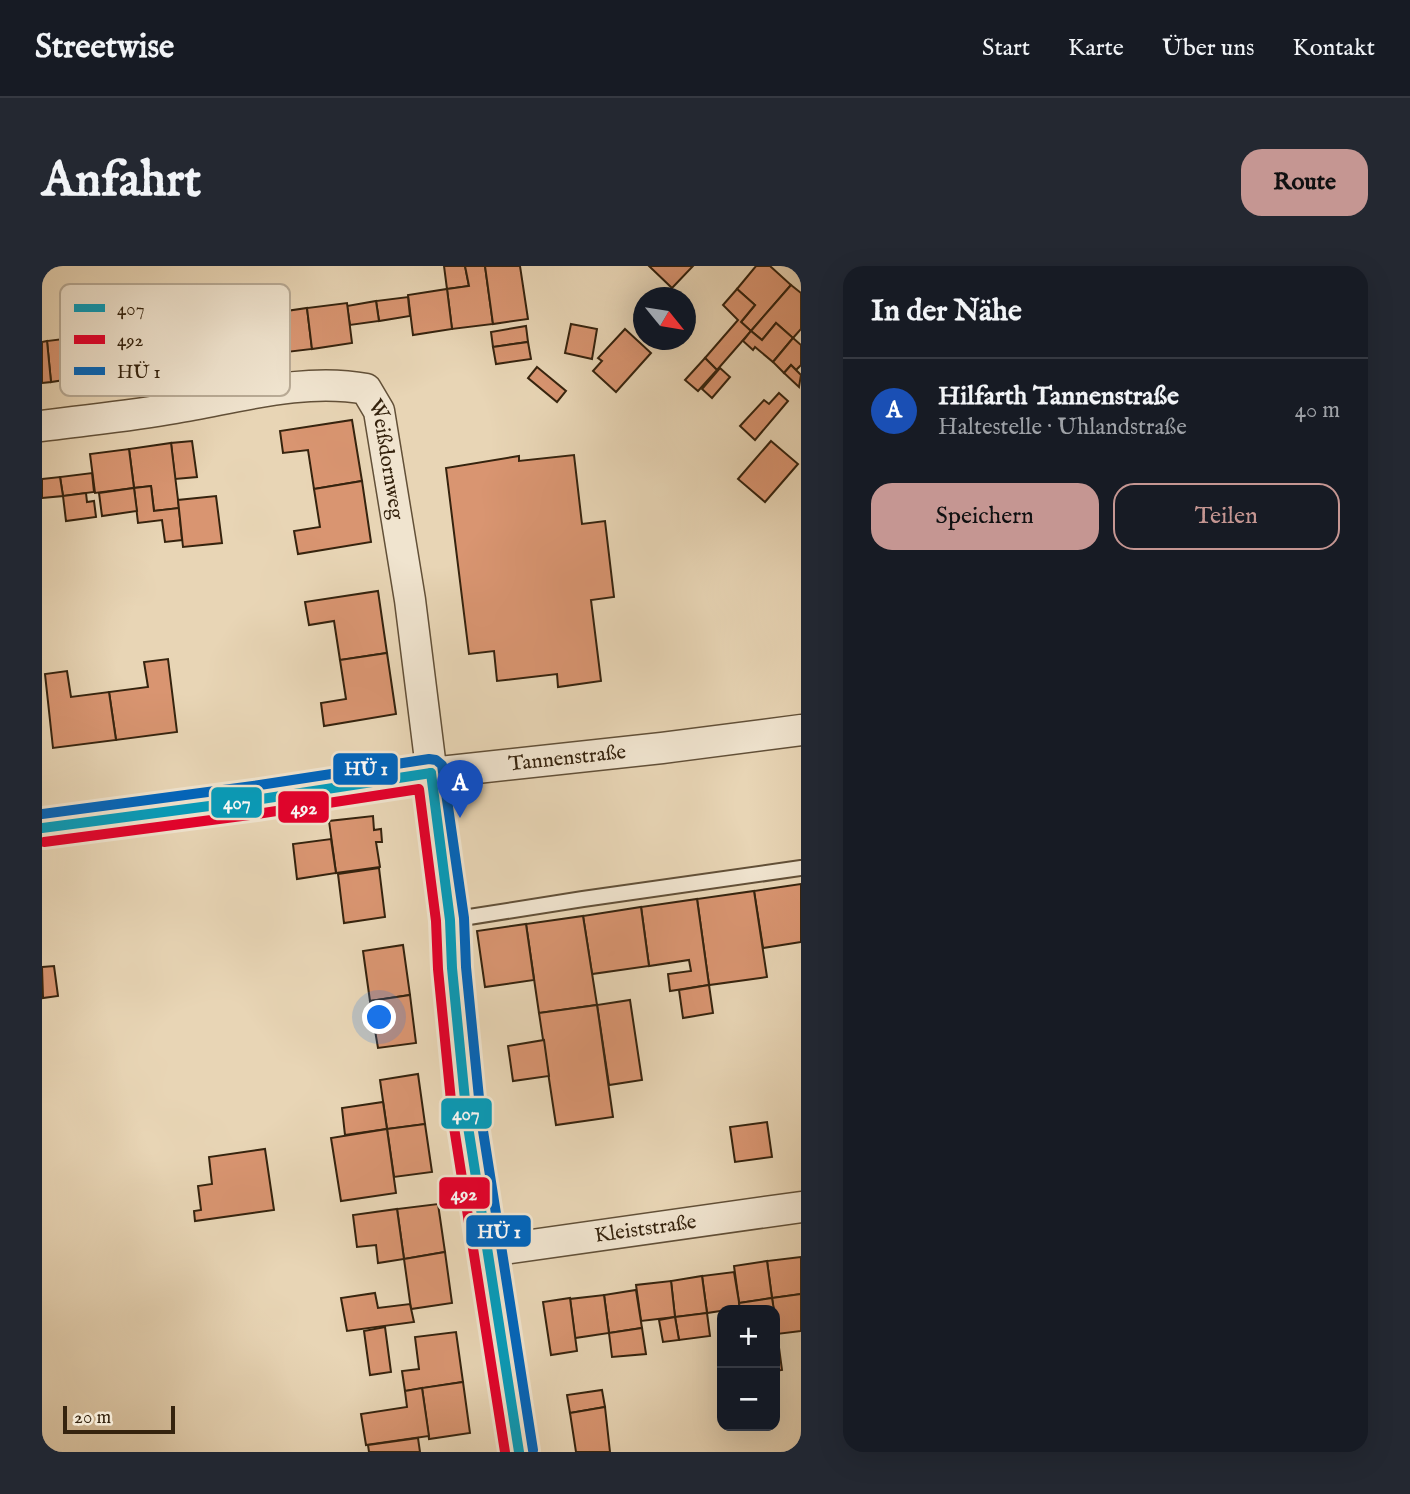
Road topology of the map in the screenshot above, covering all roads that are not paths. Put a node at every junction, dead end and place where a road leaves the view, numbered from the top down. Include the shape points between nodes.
1 (290, 389) edge
2 (246, 396) edge
3 (42, 426) edge
4 (801, 730) edge
5 (431, 774) junction
6 (42, 828) edge
7 (801, 868) edge
8 (450, 920) junction
9 (801, 1207) edge
10 (489, 1251) junction
11 (519, 1452) edge

1 - 5 street, Weißdornweg via 344,385 366,389 379,411 410,600
2 - 3 street, Weißdornweg
4 - 5 street, Tannenstraße
5 - 6 street, Tannenstraße
5 - 8 street
7 - 8 lane
8 - 10 street via 467,1119
9 - 10 street, Kleiststraße
10 - 11 street

